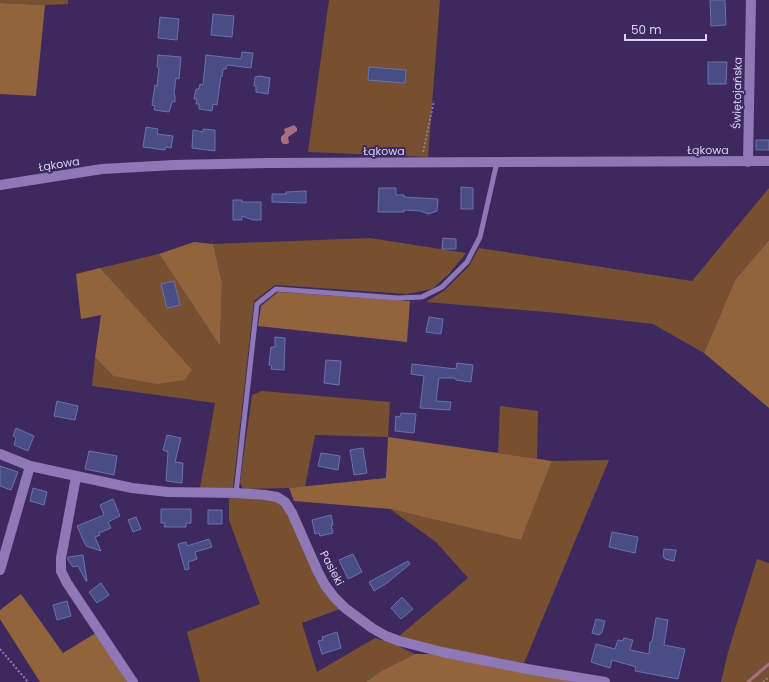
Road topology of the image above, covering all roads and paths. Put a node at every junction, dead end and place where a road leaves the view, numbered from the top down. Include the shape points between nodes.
1 (751, 0) edge
2 (434, 101) dead end
3 (497, 162) junction
4 (748, 162) junction
5 (769, 162) edge
6 (420, 163) junction
7 (0, 185) edge
8 (0, 454) edge
9 (30, 466) junction
10 (76, 477) junction
11 (236, 493) junction
12 (0, 570) edge
13 (0, 649) edge
14 (769, 677) edge
15 (28, 682) edge
16 (133, 682) edge
17 (605, 682) edge
18 (763, 682) edge

1 - 4 street, Świętojańska
2 - 6 path
3 - 4 street, Łąkowa
3 - 6 street, Łąkowa
3 - 11 lane via 480,237 467,262 442,287 422,297 398,298 276,289 257,304
4 - 5 street, Łąkowa
6 - 7 street, Łąkowa via 174,165 102,169
8 - 9 street, Pasieki
9 - 10 street, Pasieki
9 - 12 street
10 - 11 street, Pasieki via 168,492
10 - 16 street via 61,558 61,571
11 - 17 street, Pasieki via 265,494 285,502 318,572 334,597 345,608 386,636 442,652
13 - 15 path
14 - 18 path

